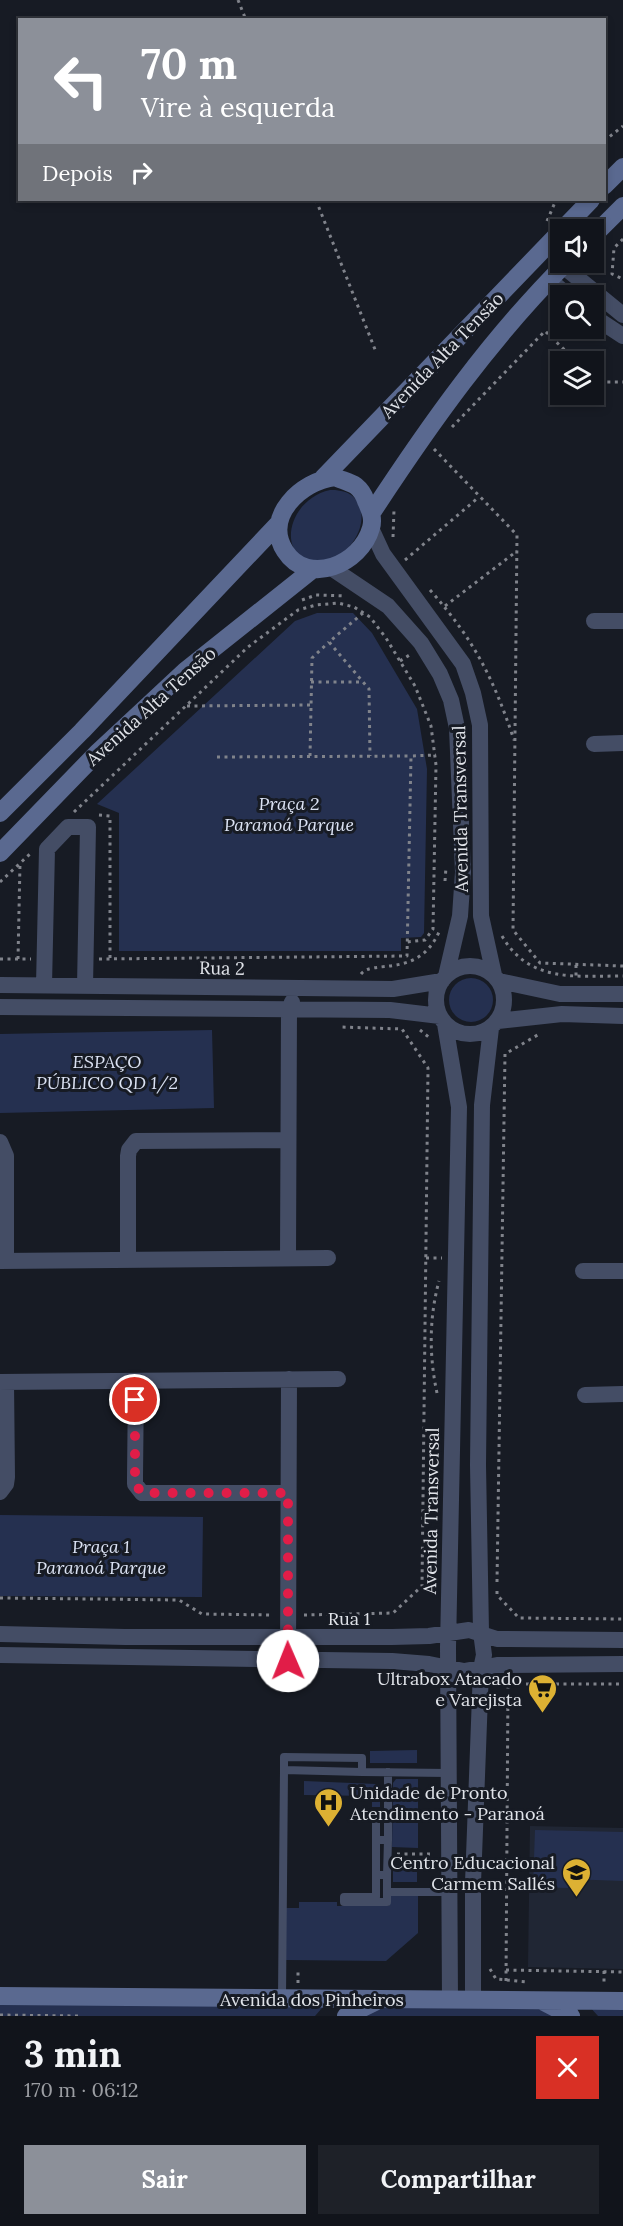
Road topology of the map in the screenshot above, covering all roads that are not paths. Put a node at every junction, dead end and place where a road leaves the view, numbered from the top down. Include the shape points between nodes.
1 (623, 167) edge
2 (606, 184) edge
3 (590, 201) edge
4 (623, 206) edge
5 (573, 219) edge
6 (604, 225) edge
7 (550, 242) edge
8 (557, 273) edge
9 (575, 273) edge
10 (550, 280) junction
11 (556, 285) edge
12 (623, 315) edge
13 (604, 324) edge
14 (623, 336) edge
15 (323, 478) junction
16 (371, 521) junction
17 (279, 523) junction
18 (333, 569) junction
19 (312, 570) junction
20 (594, 621) dead end
21 (623, 621) edge
22 (623, 743) edge
23 (594, 744) dead end
24 (0, 813) edge
25 (0, 853) edge
26 (444, 978) junction
27 (496, 978) junction
28 (0, 985) edge
29 (44, 985) junction
30 (85, 986) junction
31 (297, 988) junction
32 (623, 994) edge
33 (0, 1007) edge
34 (290, 1010) junction
35 (623, 1016) edge
36 (443, 1020) junction
37 (495, 1024) junction
38 (288, 1140) junction
39 (0, 1142) edge
40 (288, 1258) junction
41 (328, 1258) dead end
42 (128, 1260) junction
43 (3, 1261) edge
44 (583, 1271) dead end
45 (623, 1271) edge
46 (289, 1379) junction
47 (338, 1379) dead end
48 (136, 1381) junction
49 (3, 1382) edge
50 (585, 1395) dead end
51 (623, 1395) edge
52 (0, 1492) edge
53 (288, 1493) junction
54 (480, 1632) junction
55 (448, 1633) junction
56 (0, 1634) edge
57 (287, 1637) junction
58 (623, 1640) edge
59 (0, 1655) edge
60 (288, 1661) junction
61 (623, 1664) edge
62 (449, 1669) junction
63 (481, 1669) junction
64 (284, 1770) junction
65 (362, 1772) junction
66 (388, 1772) junction
67 (448, 1773) junction
68 (388, 1813) junction
69 (376, 1840) junction
70 (388, 1840) junction
71 (376, 1875) junction
72 (387, 1875) junction
73 (387, 1893) junction
74 (448, 1893) junction
75 (538, 1991) junction
76 (0, 1996) edge
77 (282, 2000) junction
78 (382, 2000) junction
79 (450, 2000) junction
80 (473, 2000) junction
81 (623, 2001) edge
82 (346, 2016) edge
83 (571, 2016) edge

1 - 2 street
3 - 5 street, Avenida Alta Tensāo
4 - 6 street
7 - 15 street, Avenida Alta Tensāo
8 - 10 street, Avenida Alta Tensāo
9 - 12 street
10 - 11 street
10 - 16 street, Avenida Alta Tensāo via 436,416
13 - 14 street
15 - 16 street via 334,477 356,485 363,493
15 - 17 street via 311,482 288,502
16 - 18 street via 354,553
16 - 27 street, Avenida Transversal via 383,554 463,664 473,693 480,725 481,916
17 - 19 street via 280,542 285,551 292,560
17 - 24 street, Avenida Alta Tensão
18 - 19 street
18 - 26 street, Avenida Transversal via 388,606 421,643 451,700 458,728 463,872 460,916
19 - 25 street, Avenida Alta Tensão via 185,670
20 - 21 street
22 - 23 street
26 - 27 street via 464,966 485,969
26 - 31 street, Rua 2 via 393,989
26 - 36 street, Avenida Transversal via 436,998
27 - 32 street via 560,994
27 - 37 street, Avenida Transversal via 505,1001
28 - 29 street, Rua 2
29 - 30 street, Rua 2
29 - 30 street via 47,849 68,827 88,827
30 - 31 street, Rua 2
31 - 34 street
33 - 34 street
34 - 36 street via 390,1010
34 - 38 street
35 - 37 street via 562,1014
36 - 37 street via 463,1034 482,1033
36 - 55 street, Avenida Transversal via 459,1107
37 - 54 street, Avenida Transversal via 482,1104
38 - 40 street
38 - 42 street via 136,1141 128,1156
39 - 43 street via 6,1156
40 - 41 street
40 - 42 street
42 - 43 street
44 - 45 street
46 - 47 street
46 - 48 street
46 - 53 street
48 - 49 street
48 - 53 street via 135,1484 142,1493
49 - 52 street via 7,1477
50 - 51 street
53 - 57 street
54 - 55 street, Rua 1
54 - 58 street, Rua 1 via 497,1639
54 - 63 street, Avenida Transversal via 484,1655
55 - 57 street, Rua 1
55 - 62 street, Avenida Transversal
56 - 57 street, Rua 1
57 - 60 street
59 - 60 street
60 - 62 street via 392,1661
61 - 63 street via 497,1665
62 - 63 street
62 - 67 street, Avenida Transversal
63 - 80 street, Avenida Transversal
64 - 65 lane
64 - 65 lane via 284,1757 362,1758
64 - 77 lane
65 - 66 lane
66 - 67 lane
66 - 68 lane
67 - 74 street, Avenida Transversal
68 - 69 lane via 376,1813
68 - 70 lane
69 - 70 lane
69 - 71 lane
70 - 72 lane
71 - 72 lane
71 - 73 lane via 376,1897 344,1897 344,1902 387,1902
72 - 73 lane
73 - 74 lane
74 - 79 street, Avenida Transversal
75 - 80 street, Avenida dos Pinheiros
75 - 81 street, Avenida dos Pinheiros
75 - 83 street
76 - 77 street, Avenida dos Pinheiros
77 - 78 street, Avenida dos Pinheiros
78 - 79 street, Avenida dos Pinheiros
78 - 82 street
79 - 80 street, Avenida dos Pinheiros

